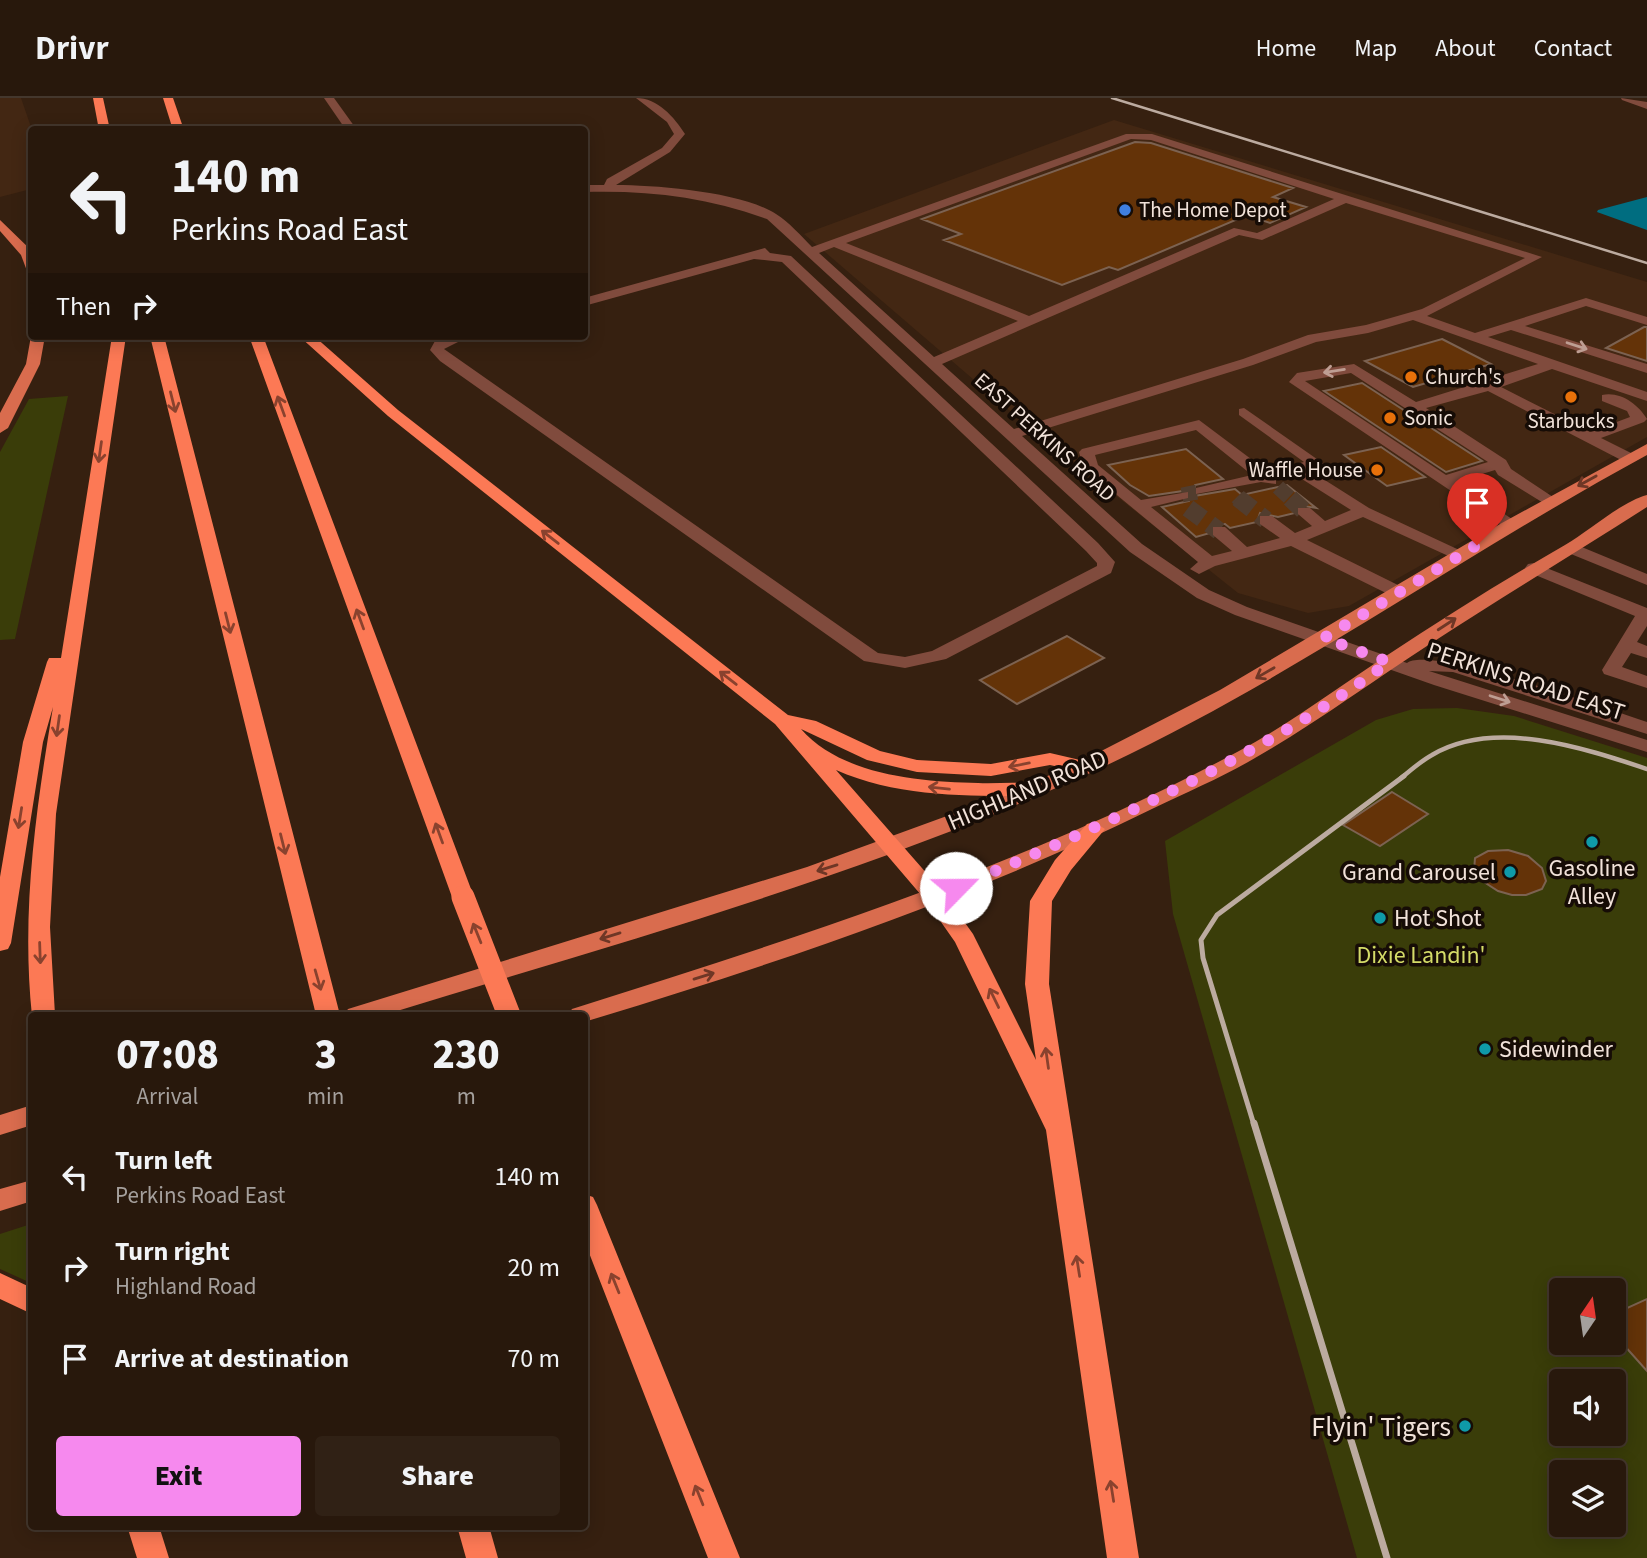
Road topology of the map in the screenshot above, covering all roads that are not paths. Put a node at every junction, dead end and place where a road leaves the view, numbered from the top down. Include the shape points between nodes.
1 (97, 98) edge
2 (168, 98) edge
3 (329, 98) edge
4 (641, 98) edge
5 (1626, 98) edge
6 (1647, 106) edge
7 (104, 126) edge
8 (178, 126) edge
9 (349, 126) edge
10 (588, 189) edge
11 (609, 189) junction
12 (1345, 198) junction
13 (0, 224) edge
14 (834, 243) junction
15 (806, 248) junction
16 (752, 255) junction
17 (28, 257) edge
18 (588, 301) edge
19 (1414, 316) junction
20 (1030, 321) junction
21 (1647, 321) edge
22 (1512, 326) junction
23 (1475, 337) junction
24 (37, 340) edge
25 (119, 340) edge
26 (158, 340) edge
27 (257, 340) edge
28 (311, 340) edge
29 (452, 340) edge
30 (932, 363) junction
31 (1551, 364) junction
32 (1647, 369) edge
33 (1531, 371) junction
34 (1489, 386) junction
35 (1647, 397) edge
36 (1415, 407) junction
37 (1244, 412) dead end
38 (0, 428) edge
39 (1011, 435) junction
40 (1592, 439) junction
41 (1647, 449) edge
42 (1629, 458) junction
43 (1500, 463) junction
44 (1296, 469) junction
45 (1264, 477) junction
46 (1444, 481) junction
47 (1223, 486) junction
48 (1278, 487) tunnel mouth
49 (1202, 491) tunnel mouth
50 (1237, 496) tunnel mouth
51 (1647, 499) edge
52 (1181, 500) tunnel mouth
53 (1551, 501) junction
54 (1139, 505) junction
55 (1304, 511) tunnel mouth
56 (1363, 511) junction
57 (1266, 520) tunnel mouth
58 (1509, 525) junction
59 (1323, 527) junction
60 (1219, 531) tunnel mouth
61 (1293, 540) junction
62 (1572, 548) junction
63 (1243, 552) junction
64 (1461, 555) junction
65 (1209, 562) junction
66 (1534, 568) junction
67 (1181, 580) junction
68 (1647, 580) edge
69 (79, 586) junction
70 (1398, 592) junction
71 (1644, 620) edge
72 (1324, 638) junction
73 (1627, 645) junction
74 (1647, 652) edge
75 (1389, 662) junction
76 (1647, 682) edge
77 (782, 720) junction
78 (1647, 728) edge
79 (1647, 746) edge
80 (808, 749) junction
81 (1086, 767) junction
82 (1031, 790) junction
83 (1094, 829) junction
84 (892, 848) junction
85 (934, 897) junction
86 (0, 943) edge
87 (43, 1012) edge
88 (327, 1012) edge
89 (366, 1012) edge
90 (508, 1012) edge
91 (588, 1012) edge
92 (28, 1116) edge
93 (0, 1125) edge
94 (1056, 1125) junction
95 (28, 1191) edge
96 (0, 1200) edge
97 (588, 1215) edge
98 (0, 1284) edge
99 (28, 1300) edge
100 (144, 1530) edge
101 (474, 1530) edge
102 (153, 1558) edge
103 (482, 1558) edge
104 (723, 1558) edge
105 (1123, 1558) edge

1 - 7 highway
2 - 8 highway
3 - 9 street
4 - 11 street via 671,120 680,134 666,150 611,181
5 - 6 street
10 - 11 street
11 - 15 street, EAST PERKINS ROAD via 637,189 753,209 771,216
12 - 14 street via 1152,137 1130,136
12 - 19 street via 1536,257 1453,302
12 - 20 street via 1258,237 1238,231
13 - 17 main road
14 - 15 street
14 - 20 street
15 - 16 street
15 - 30 street, EAST PERKINS ROAD
16 - 18 street
16 - 29 street via 786,259 1092,547 1106,562 1105,569 929,659 895,665 871,657 464,372 437,349
19 - 23 street
19 - 39 street via 1313,338
20 - 30 street
21 - 22 street via 1586,302
22 - 23 street
22 -> 32 street
23 - 31 street
24 - 38 main road via 33,364
25 -> 69 highway
26 -> 88 highway
90 -> 27 highway, bridge
77 -> 28 highway via 393,413
30 - 39 street, EAST PERKINS ROAD
31 - 33 street
31 - 35 street
33 - 34 street
33 - 40 street via 1633,408 1639,419 1597,433
34 - 36 street
34 - 40 street
36 - 43 street
36 -> 46 street via 1354,368 1302,376 1296,382
37 - 44 street via 1316,464
39 - 67 street, EAST PERKINS ROAD via 1136,548
40 - 42 street
41 - 42 main road, HIGHLAND ROAD
42 -> 53 main road, HIGHLAND ROAD
43 - 46 street
43 - 53 street via 1504,472
44 - 45 street
44 - 56 street
45 - 47 street
45 - 48 street
45 - 54 street via 1199,425 1087,452 1091,467
46 - 58 street
47 - 49 street
47 - 50 street
51 - 62 main road
52 - 54 street
53 - 58 main road, HIGHLAND ROAD
54 - 65 street
55 - 59 street
56 - 59 street
56 - 64 street
57 - 61 street
58 - 64 main road, HIGHLAND ROAD
59 - 61 street
60 - 63 street
61 - 63 street
61 - 70 street
62 - 66 main road
62 - 68 street
63 - 65 street
64 - 70 main road, HIGHLAND ROAD
65 - 67 street
66 - 71 street
75 -> 66 main road
67 - 72 street, EAST PERKINS ROAD via 1241,611
69 -> 86 highway via 33,742
69 -> 87 highway via 47,801 39,927
70 - 72 main road, HIGHLAND ROAD
71 - 73 street
72 - 75 street, PERKINS ROAD EAST
72 -> 81 main road, HIGHLAND ROAD
73 - 74 street
73 - 76 street via 1611,670
75 - 78 street, PERKINS ROAD EAST via 1455,667
75 -> 79 street, PERKINS ROAD EAST
75 - 83 main road via 1334,702 1246,755
77 - 80 highway
81 -> 77 highway via 1050,759 991,770 917,766 874,756 809,725
82 -> 80 highway via 917,786 860,773
80 - 84 highway
81 - 82 main road, HIGHLAND ROAD
82 - 84 main road, HIGHLAND ROAD
83 - 85 main road
94 -> 83 highway via 1037,984 1041,901 1063,865
84 - 85 highway
84 -> 89 main road, HIGHLAND ROAD
91 -> 85 main road
94 -> 85 highway via 965,940
92 - 93 main road
105 -> 94 highway
95 - 96 main road
104 -> 97 highway
98 - 99 highway
100 - 102 highway
101 - 103 highway

